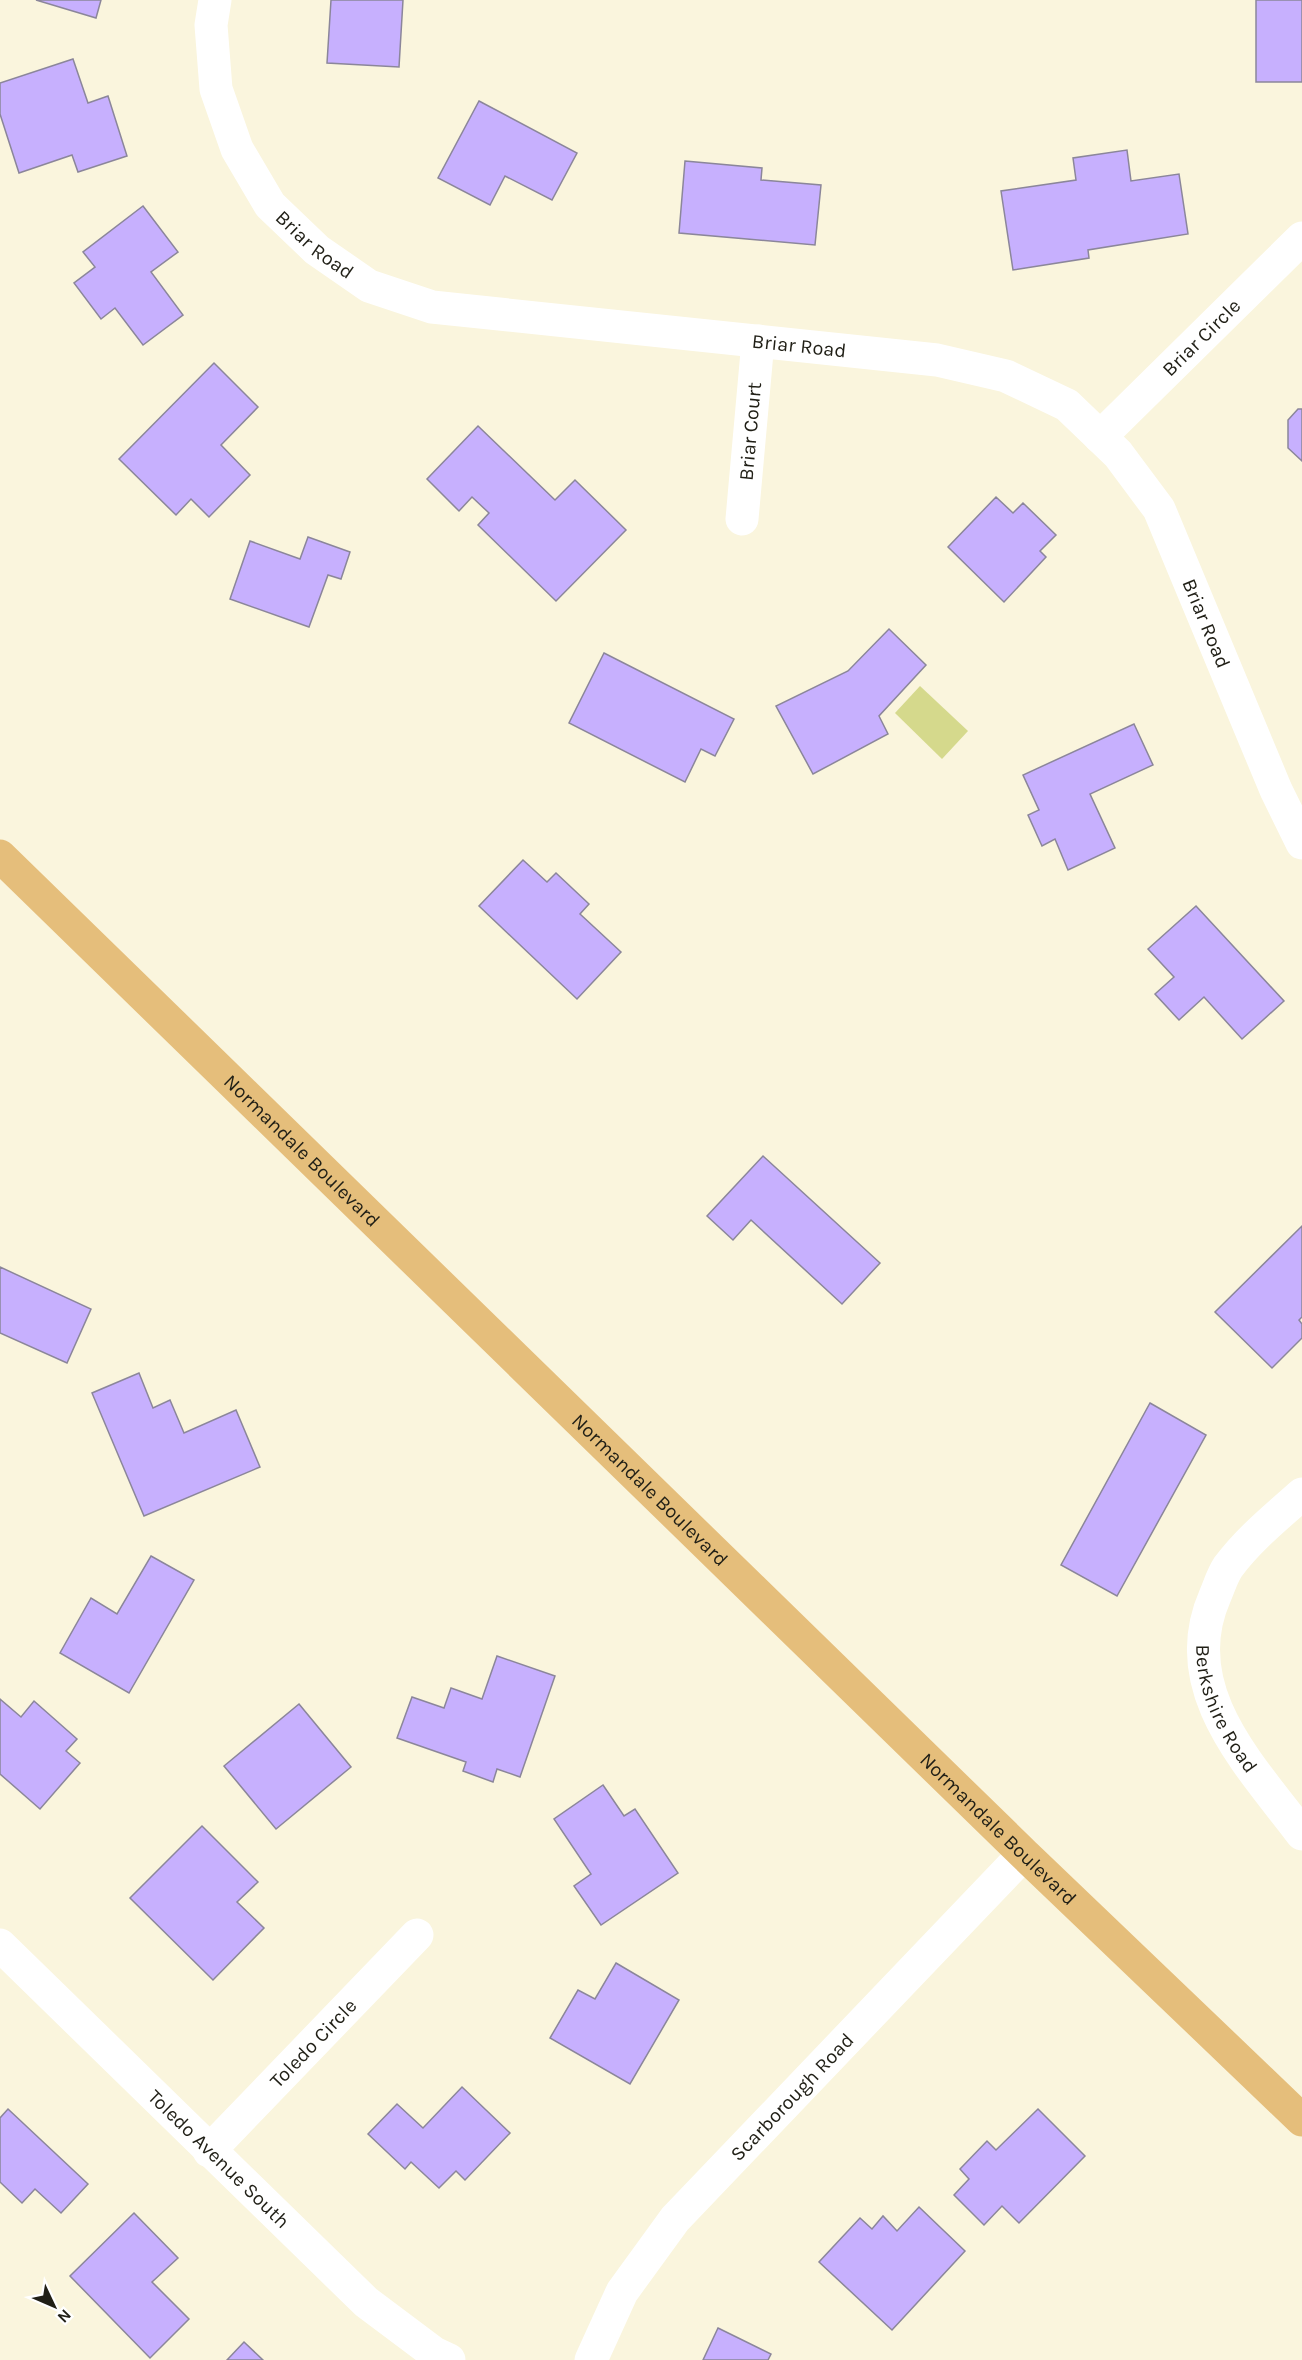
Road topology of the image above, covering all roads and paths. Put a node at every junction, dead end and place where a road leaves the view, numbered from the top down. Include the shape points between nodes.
1 (215, 0) edge
2 (1302, 238) edge
3 (758, 341) junction
4 (1100, 437) junction
5 (742, 519) dead end
6 (1302, 843) edge
7 (0, 856) edge
8 (1302, 1494) edge
9 (1302, 1834) edge
10 (1024, 1854) junction
11 (417, 1935) dead end
12 (0, 1945) edge
13 (1302, 2120) edge
14 (209, 2151) junction
15 (449, 2360) edge
16 (591, 2360) edge

1 - 3 street, Briar Road via 211,24 216,89 237,149 270,205 317,250 369,286 432,307
2 - 4 street, Briar Circle
3 - 4 street, Briar Road via 937,360 1006,376 1067,405
3 - 5 street, Briar Court
4 - 6 street, Briar Road via 1118,454 1159,509 1276,790
7 - 10 main road, Normandale Boulevard
8 - 9 street, Berkshire Road via 1257,1534 1227,1569 1207,1614 1202,1659 1213,1705 1234,1744
10 - 13 main road, Normandale Boulevard
10 - 16 street, Scarborough Road via 675,2219 622,2292
11 - 14 street, Toledo Circle
12 - 14 street, Toledo Avenue South
14 - 15 street, Toledo Avenue South via 366,2302

